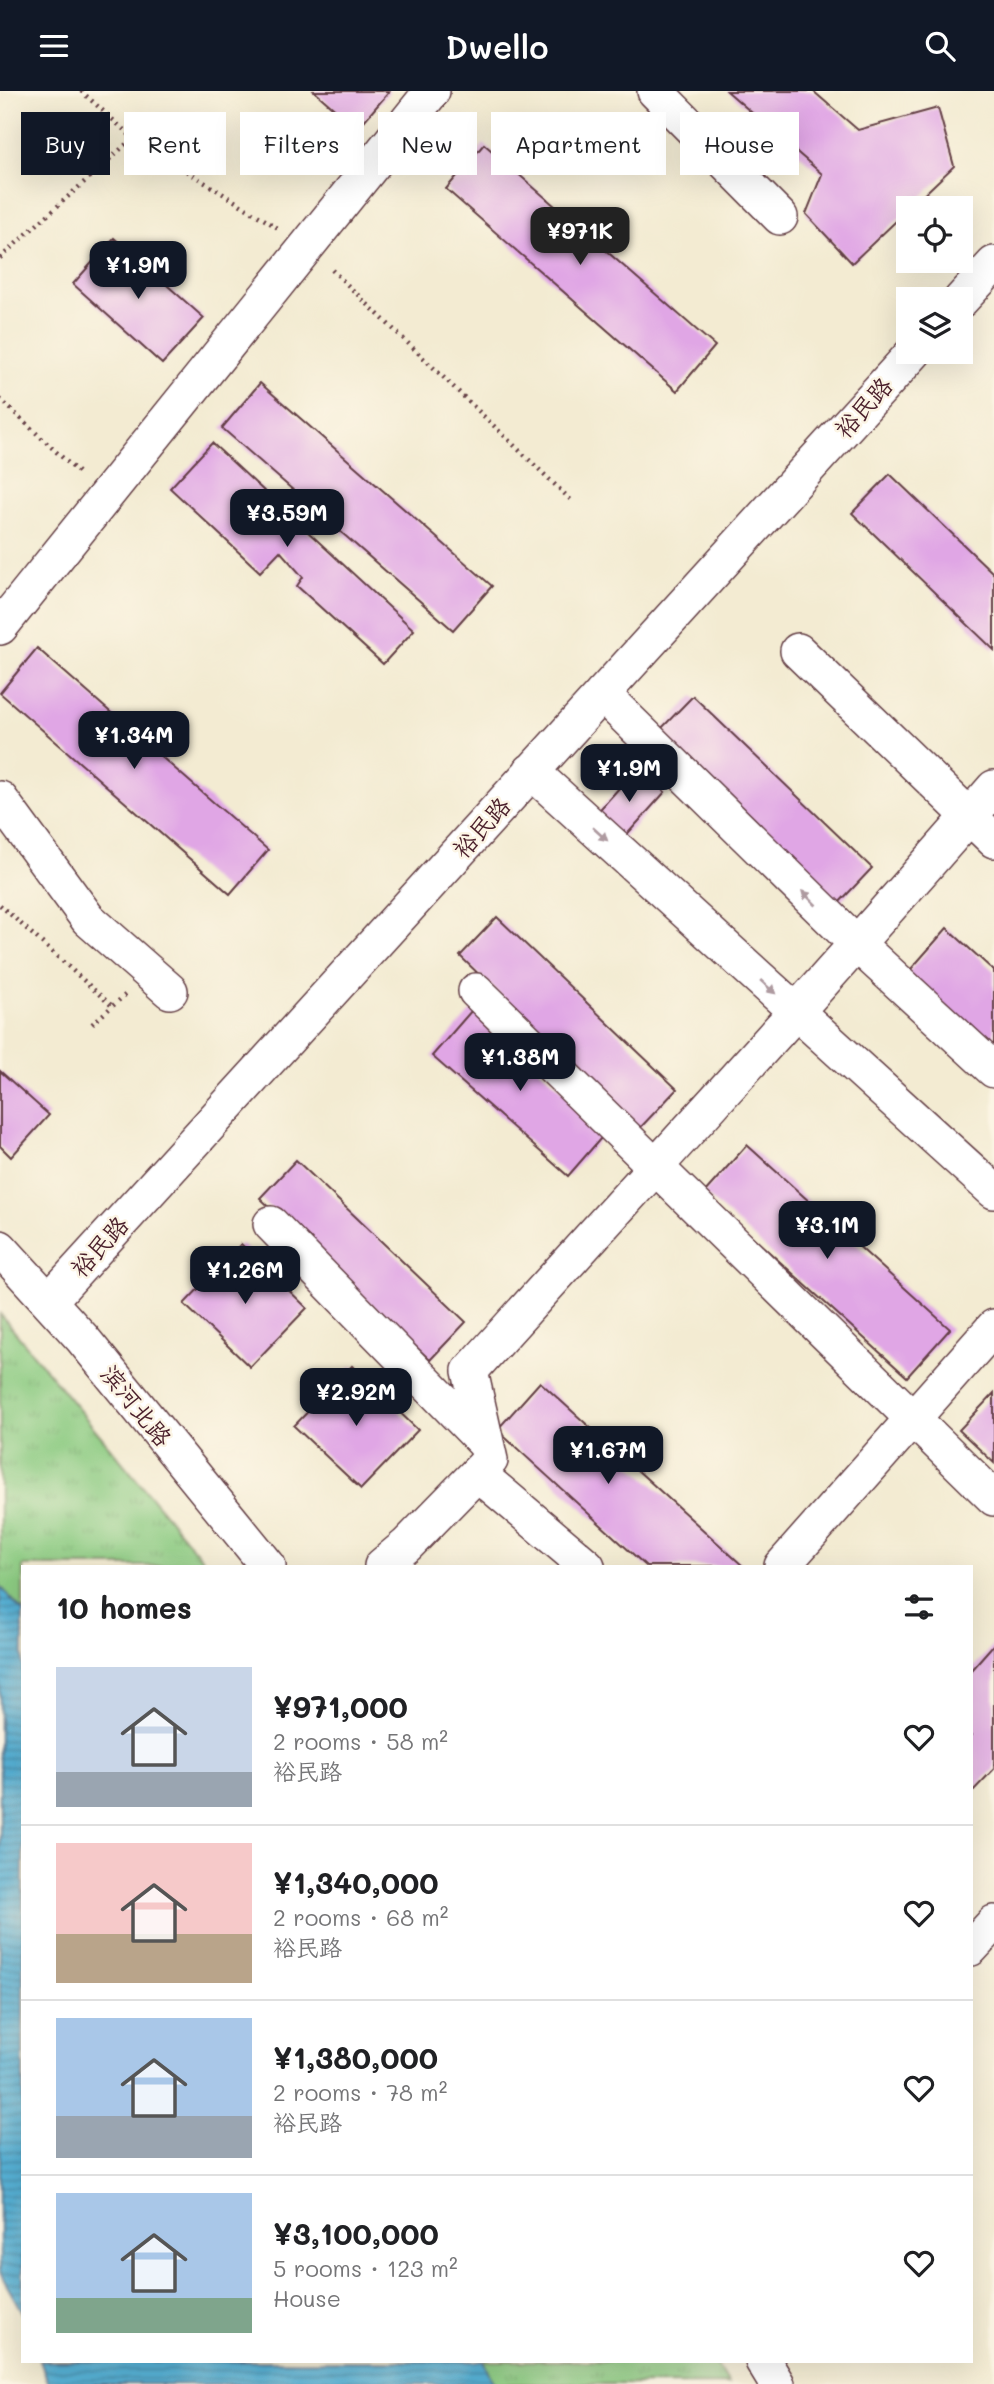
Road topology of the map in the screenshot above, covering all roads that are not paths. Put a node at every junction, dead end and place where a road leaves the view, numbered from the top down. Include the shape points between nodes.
1 (432, 91) edge
2 (656, 91) edge
3 (780, 217) dead end
4 (994, 264) edge
5 (973, 287) edge
6 (903, 364) edge
7 (0, 627) edge
8 (798, 651) dead end
9 (602, 694) junction
10 (531, 771) junction
11 (994, 788) edge
12 (0, 799) edge
13 (969, 816) junction
14 (994, 840) edge
15 (858, 945) junction
16 (160, 982) road end
17 (476, 991) dead end
18 (794, 1012) junction
19 (994, 1070) edge
20 (655, 1166) junction
21 (994, 1191) edge
22 (271, 1224) dead end
23 (0, 1248) edge
24 (48, 1301) junction
25 (994, 1327) edge
26 (912, 1418) junction
27 (482, 1458) junction
28 (994, 1498) edge
29 (267, 1565) edge
30 (383, 1565) edge
31 (586, 1565) edge
32 (783, 1565) edge
33 (994, 1923) edge
34 (973, 1946) edge
35 (765, 2363) edge
36 (777, 2384) edge

1 - 7 street
2 - 3 street
4 - 5 street
6 - 9 street, 裕民路
8 - 13 street
9 - 10 street, 裕民路
15 -> 9 street
10 -> 18 street
10 - 24 street, 裕民路
11 - 13 street
12 - 16 street via 88,919
13 - 14 street
13 - 15 street
15 - 18 street
15 - 19 street
17 - 20 street
18 - 20 street
18 - 21 street
20 - 26 street
20 - 27 street via 470,1371
22 - 27 street
23 - 24 street, 滨河北路
24 - 29 street, 滨河北路
25 - 26 street
26 - 28 street
26 - 32 street
27 - 30 street via 407,1545
27 - 31 street
33 - 34 street
35 - 36 street

